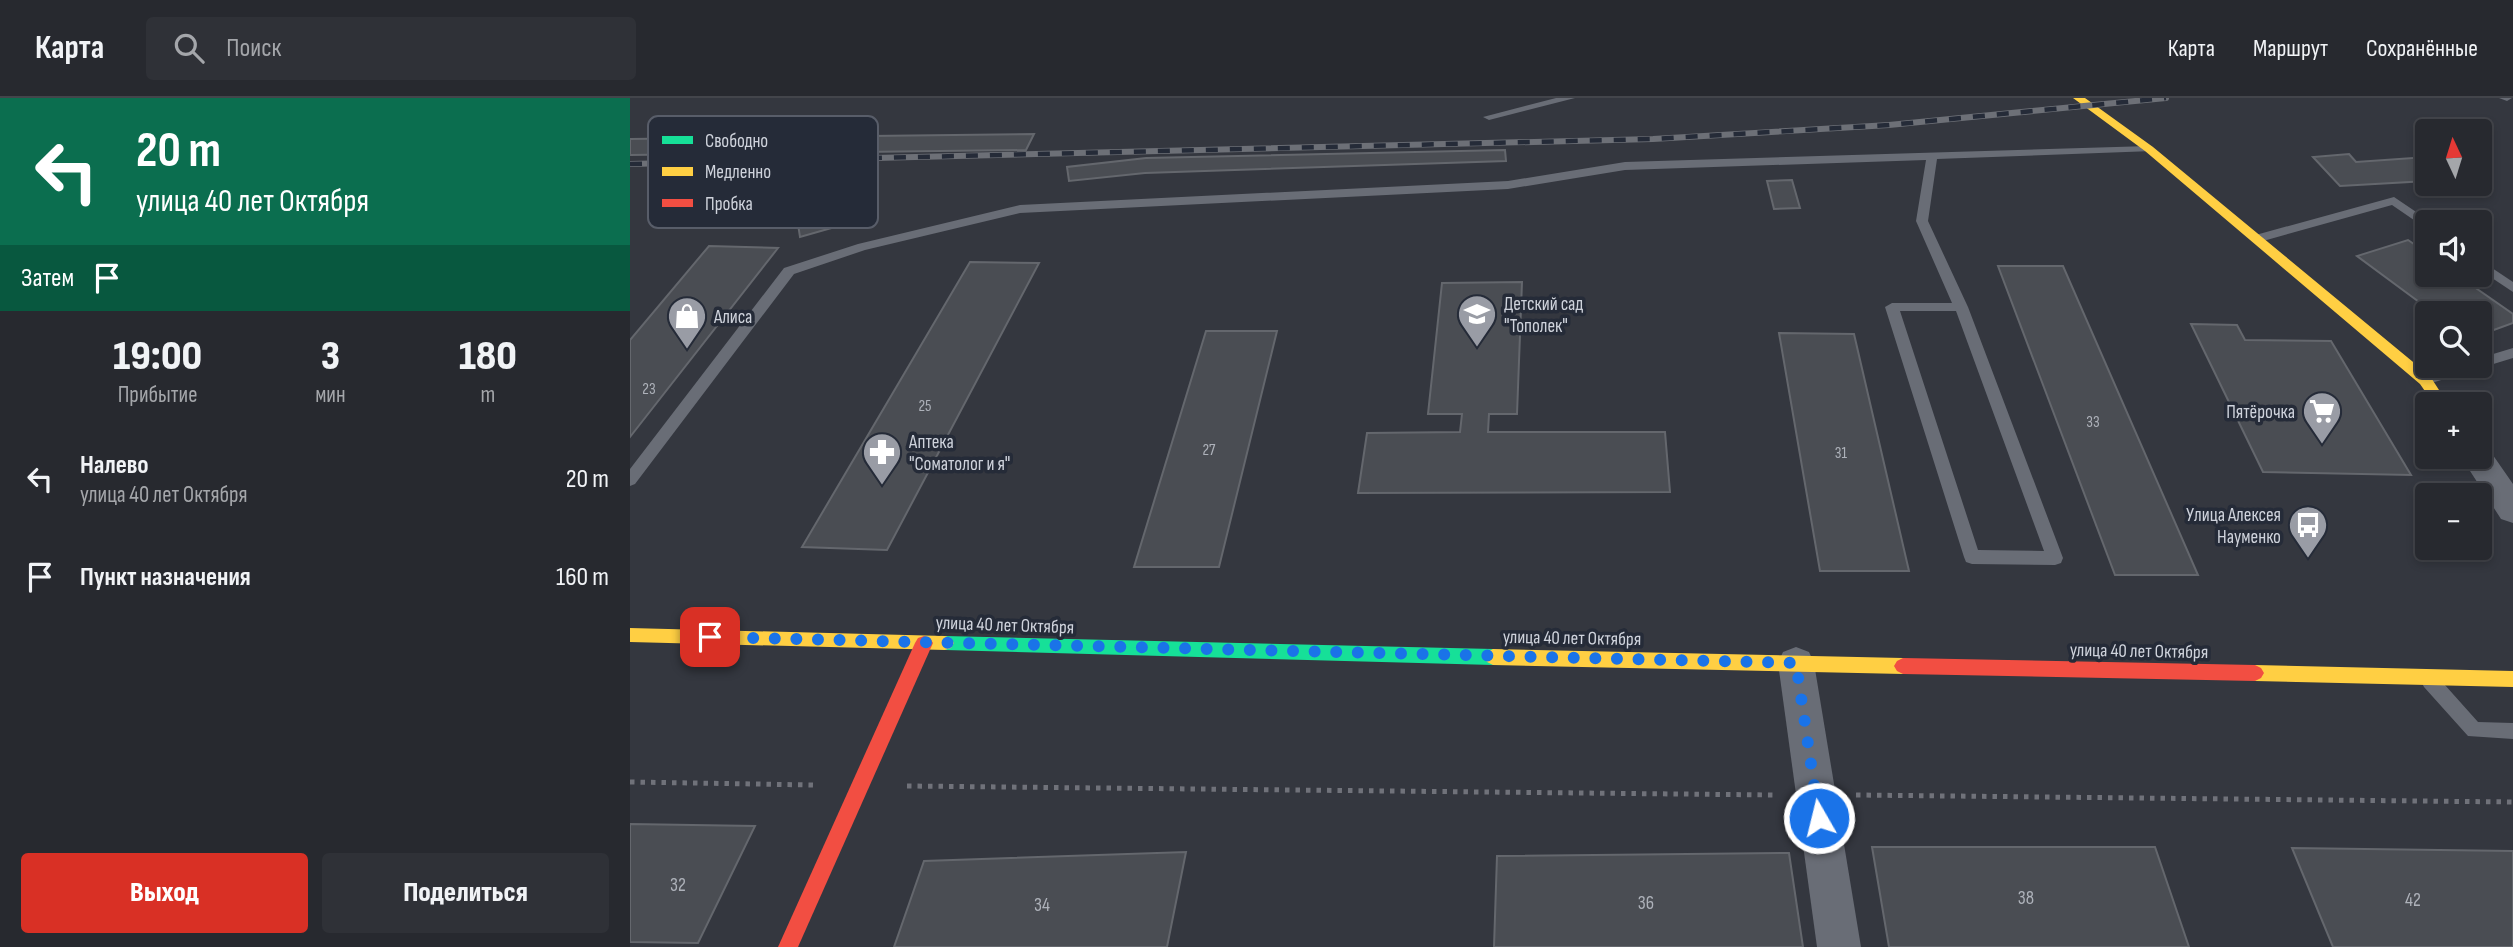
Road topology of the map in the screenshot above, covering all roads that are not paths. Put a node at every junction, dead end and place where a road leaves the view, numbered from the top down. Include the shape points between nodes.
1 (1570, 98) edge
2 (2078, 98) edge
3 (1489, 117) dead end
4 (2149, 149) junction
5 (1932, 156) junction
6 (2415, 216) edge
7 (2256, 239) junction
8 (2492, 273) edge
9 (2513, 288) edge
10 (1961, 307) junction
11 (2513, 353) edge
12 (2492, 359) edge
13 (2431, 378) edge
14 (2424, 380) junction
15 (2432, 392) edge
16 (2485, 469) edge
17 (630, 480) edge
18 (2513, 510) edge
19 (630, 635) edge
20 (924, 643) junction
21 (1796, 663) junction
22 (2427, 677) junction
23 (2513, 679) edge
24 (2513, 731) edge
25 (788, 947) edge
26 (1839, 947) edge

1 - 3 lane
2 - 4 main road
4 - 5 lane
4 - 7 main road
5 - 10 lane via 1922,221
5 - 17 lane via 1625,166 1508,185 1020,209 862,247 789,271
6 - 7 lane via 2394,201
7 - 14 main road
8 - 9 lane
10 - 10 lane via 2027,483 2054,558 1972,557 1892,307
11 - 12 lane
13 - 14 lane
14 - 15 main road
16 - 18 street
19 - 20 main road, улица 40 лет Октября
20 - 21 main road, улица 40 лет Октября
20 - 25 main road
21 - 22 main road, улица 40 лет Октября
21 - 26 street
22 - 23 main road, улица 40 лет Октября
22 - 24 lane via 2474,730

